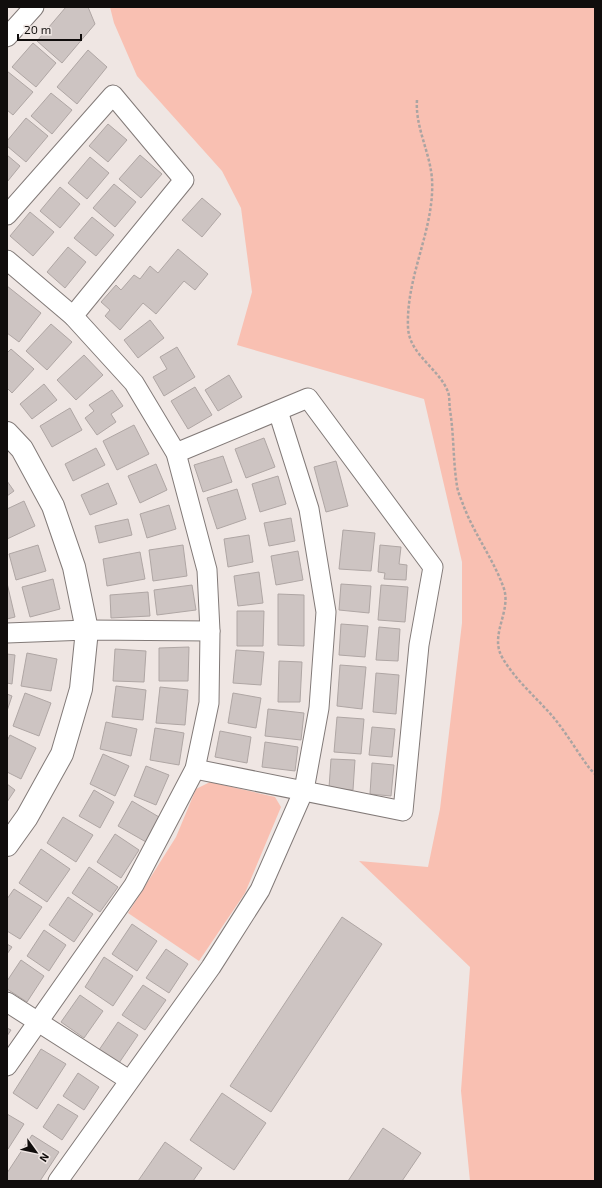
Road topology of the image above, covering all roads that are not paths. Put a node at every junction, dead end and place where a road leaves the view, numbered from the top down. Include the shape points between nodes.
1 (34, 7) edge
2 (7, 37) edge
3 (7, 215) edge
4 (7, 260) edge
5 (73, 316) junction
6 (278, 411) junction
7 (7, 433) edge
8 (176, 453) junction
9 (87, 630) junction
10 (210, 631) junction
11 (7, 634) edge
12 (195, 769) junction
13 (304, 790) junction
14 (7, 845) edge
15 (7, 1002) edge
16 (37, 1023) junction
17 (7, 1066) edge
18 (129, 1080) junction
19 (58, 1181) edge

1 - 2 street
3 - 5 street via 113,95 184,180
4 - 5 street
5 - 8 street via 134,383
6 - 8 street
6 - 13 street via 309,509 326,612 319,708
6 - 13 street via 308,398 433,567 419,645 403,811
7 - 9 street via 22,449 53,506 74,567
8 - 10 street via 207,570
9 - 10 street
9 - 11 street
9 - 14 street via 81,689 62,754 27,817
10 - 12 street via 209,703
12 - 13 street
12 - 16 street via 134,885
13 - 18 street via 260,890 211,967
15 - 16 street
16 - 17 street
16 - 18 street
18 - 19 street

